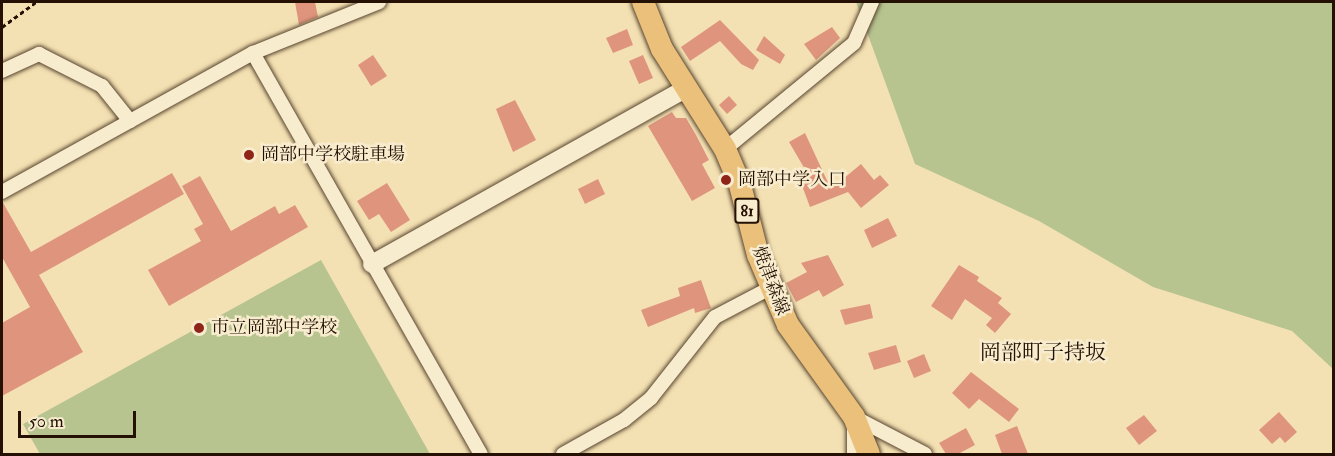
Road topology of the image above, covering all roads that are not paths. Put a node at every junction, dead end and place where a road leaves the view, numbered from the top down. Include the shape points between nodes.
1 (379, 2) edge
2 (643, 2) edge
3 (872, 2) edge
4 (253, 53) junction
5 (2, 71) edge
6 (685, 89) junction
7 (130, 121) junction
8 (724, 149) junction
9 (2, 192) edge
10 (372, 264) junction
11 (770, 288) junction
12 (854, 417) junction
13 (482, 454) edge
14 (563, 454) edge
15 (854, 454) edge
16 (869, 454) edge
17 (924, 454) edge

1 - 4 street
2 - 6 main road, 焼津森線 / 81
3 - 8 street via 854,43
4 - 7 street
4 - 10 street
5 - 7 street via 39,54 102,86
6 - 8 main road, 焼津森線 / 81
6 - 10 street
7 - 9 street
8 - 11 main road, 焼津森線 / 81 via 740,185
10 - 13 street
11 - 12 main road, 焼津森線 / 81 via 788,325
11 - 14 street via 715,317 651,398 633,413
12 - 15 street
12 - 16 main road, 焼津森線 / 81
12 - 17 street

